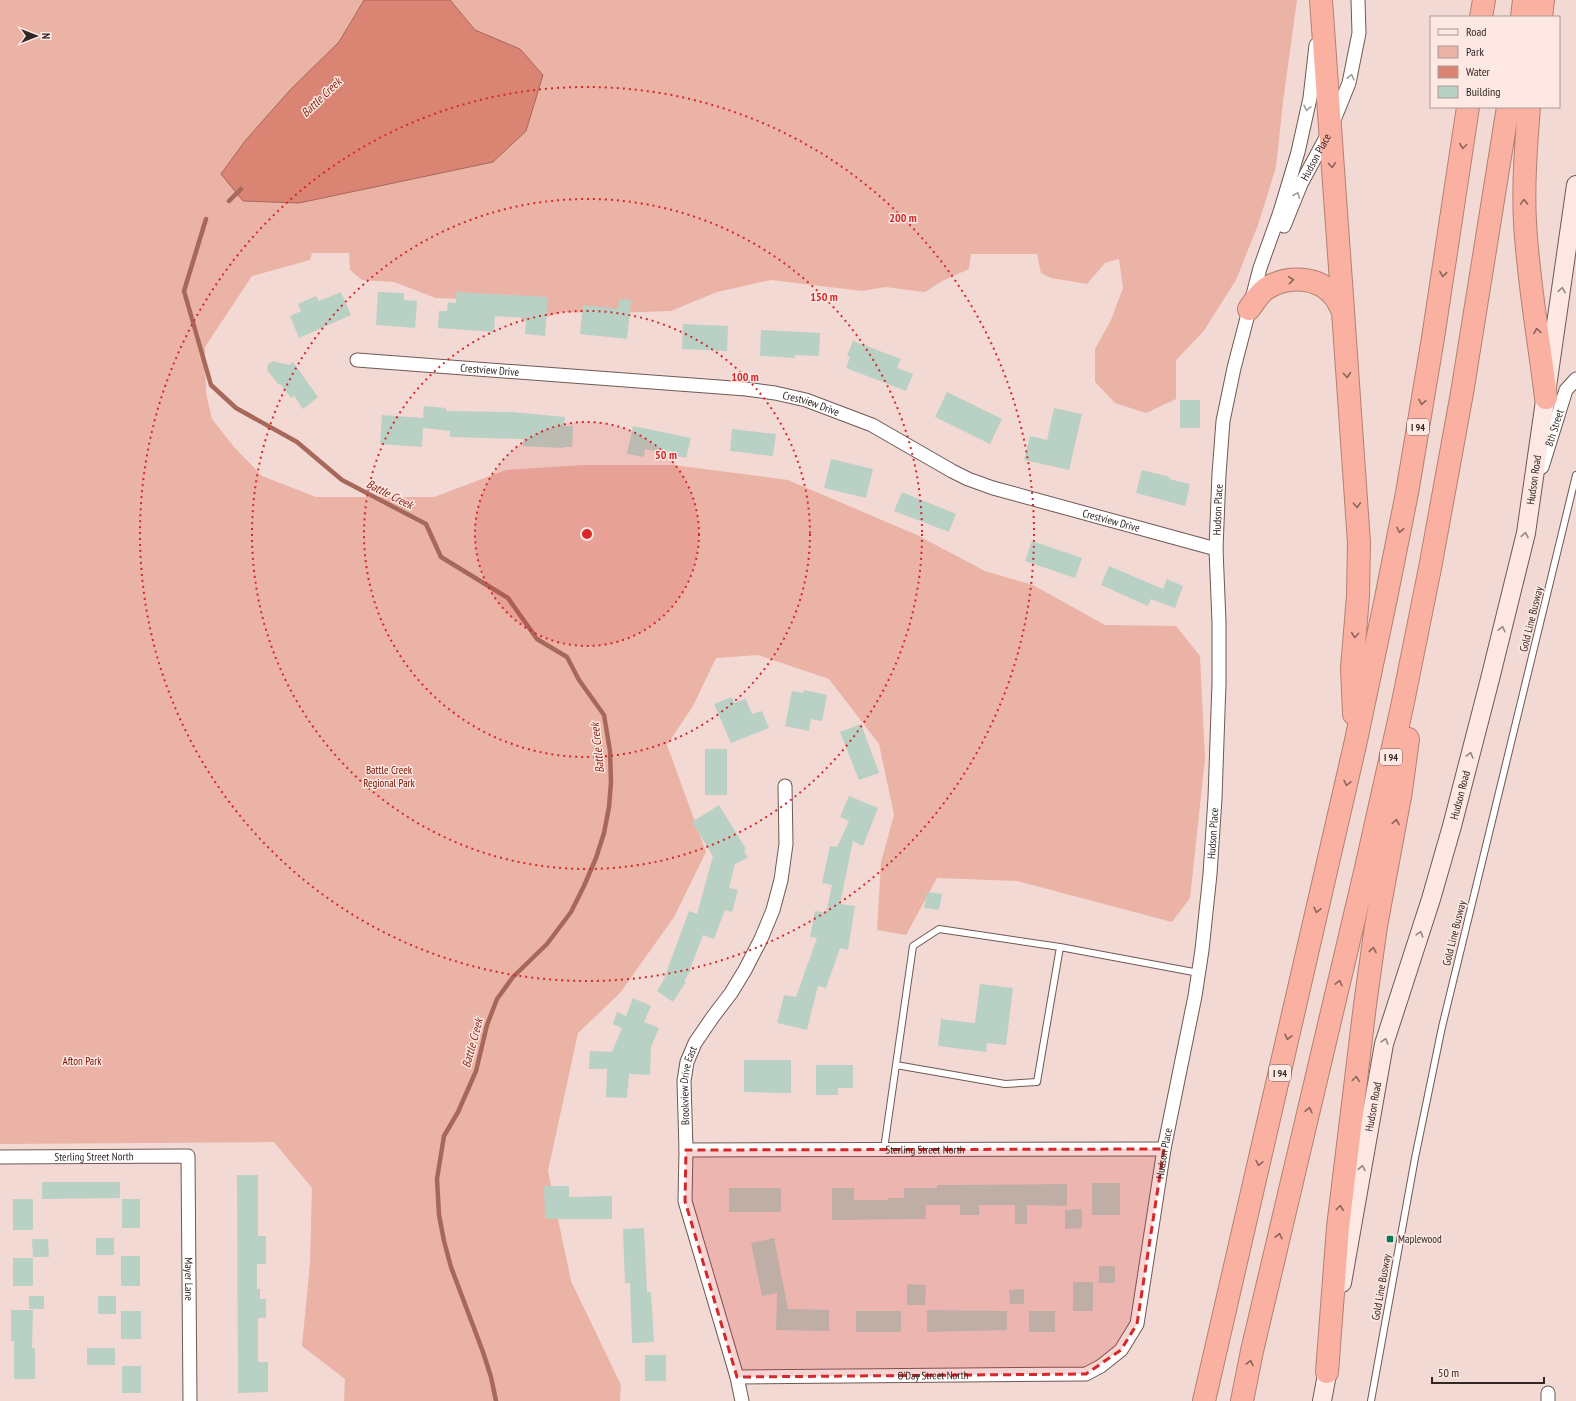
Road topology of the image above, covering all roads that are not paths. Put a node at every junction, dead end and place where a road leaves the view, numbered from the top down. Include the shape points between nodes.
1 (1320, 0) edge
2 (1358, 0) edge
3 (1484, 0) edge
4 (1524, 0) edge
5 (1543, 0) edge
6 (1482, 16) edge
7 (1522, 16) edge
8 (1541, 16) edge
9 (1468, 108) edge
10 (1508, 108) edge
11 (1529, 108) edge
12 (1330, 130) junction
13 (1576, 185) edge
14 (1249, 309) junction
15 (1343, 310) junction
16 (357, 360) dead end
17 (1576, 379) edge
18 (1546, 398) junction
19 (1576, 475) edge
20 (1531, 502) junction
21 (1216, 549) junction
22 (1430, 568) junction
23 (1355, 745) junction
24 (785, 786) dead end
25 (1060, 947) junction
26 (1199, 973) junction
27 (896, 1065) junction
28 (884, 1149) junction
29 (1164, 1149) junction
30 (686, 1150) junction
31 (188, 1156) joint
32 (0, 1157) edge
33 (1121, 1350) joint
34 (1327, 1372) junction
35 (737, 1377) junction
36 (190, 1401) edge
37 (742, 1401) edge
38 (1204, 1401) edge
39 (1242, 1401) edge
40 (1322, 1401) edge
41 (1371, 1401) edge

1 - 12 highway
1 -> 14 street, Hudson Place via 1310,98 1300,145
12 -> 2 street, Hudson Place via 1349,83 1356,56 1359,33
3 - 6 highway
4 - 7 highway
5 - 8 highway
9 -> 23 highway, I 94 via 1407,493
10 - 22 highway, I 94 via 1462,393
18 -> 11 highway via 1531,290 1525,223 1524,187
14 -> 12 street, Hudson Place via 1301,184
12 -> 15 highway
18 -> 13 street, Hudson Road
14 -> 15 highway via 1258,295 1267,288 1292,279 1318,284 1335,296
14 - 21 street, Hudson Place via 1223,421
15 -> 23 highway via 1358,542 1358,591 1352,668
16 - 21 street, Crestview Drive via 775,392 806,400 872,425 952,472 986,486
17 - 20 street, 8th Street via 1566,390
18 - 20 street, Hudson Road
19 - 41 lane, Gold Line Busway via 1442,1027
34 -> 20 street, Hudson Road via 1384,1044 1452,826 1518,569
21 - 26 street, Hudson Place via 1219,683 1215,798
34 -> 22 highway via 1338,1227 1365,1005 1376,926 1401,791
39 -> 22 highway, I 94 via 1368,860
23 -> 38 highway, I 94
24 - 30 street, Brookview Drive East via 786,844 774,910 745,970 695,1043 687,1062 684,1081
25 - 26 lane
25 - 27 lane via 938,929 913,946
25 - 27 lane via 1037,1082 1005,1084
26 - 29 street, Hudson Place
27 - 28 lane
28 - 29 street, Sterling Street North
28 - 30 street, Sterling Street North
29 - 33 street, Hudson Place via 1137,1324
30 - 35 street, Brookview Drive East via 685,1201
31 - 32 street, Sterling Street North
31 - 36 street, Mayer Lane
33 - 35 street, O'Day Street North via 1086,1374
34 - 40 street, Hudson Road
35 - 37 street, Brookview Drive East

